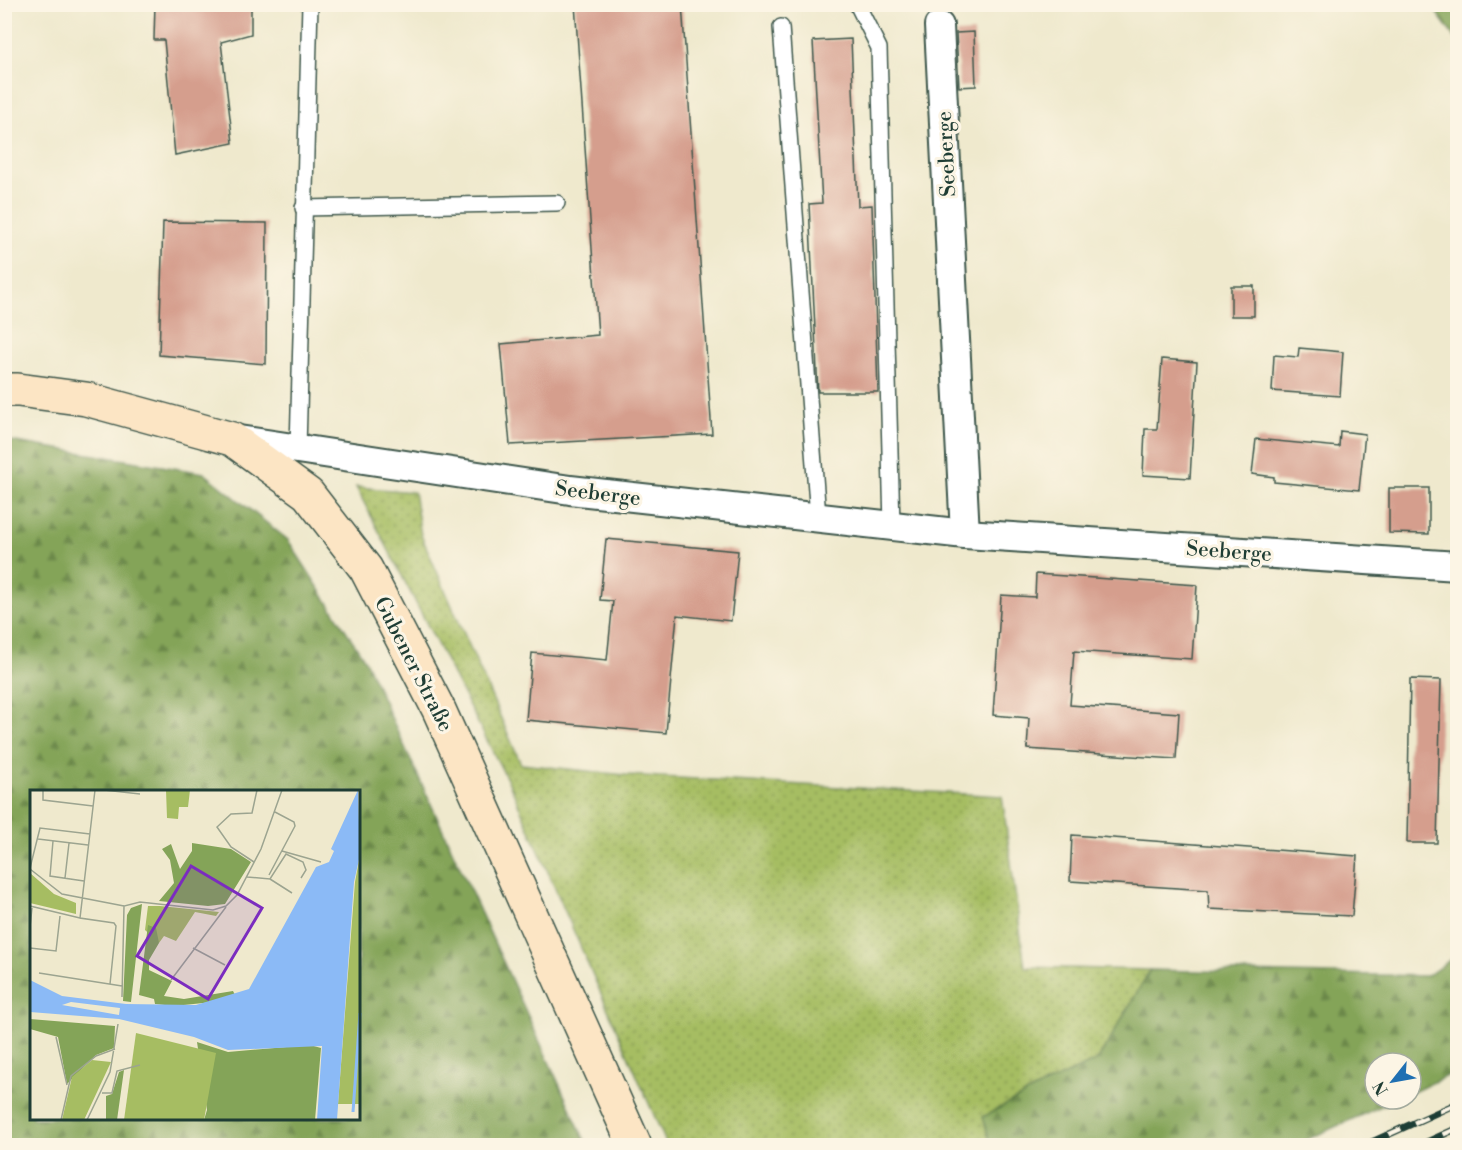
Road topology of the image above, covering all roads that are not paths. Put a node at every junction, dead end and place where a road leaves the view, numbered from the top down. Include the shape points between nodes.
1 (310, 4) edge
2 (857, 4) edge
3 (939, 26) dead end
4 (781, 27) dead end
5 (557, 203) dead end
6 (303, 208) junction
7 (4, 390) edge
8 (232, 439) junction
9 (298, 448) junction
10 (818, 517) junction
11 (892, 525) junction
12 (965, 534) junction
13 (1458, 566) edge
14 (635, 1146) edge

1 - 6 lane
2 - 11 lane via 879,48
3 - 12 street, Seeberge
4 - 10 lane
5 - 6 lane
6 - 9 lane
7 - 8 main road, Gubener Straße via 86,399
8 - 9 street, Seeberge
8 - 14 main road, Gubener Straße via 308,494 366,569 439,710
9 - 10 street, Seeberge via 570,490
10 - 11 street, Seeberge
11 - 12 street, Seeberge
12 - 13 street, Seeberge

